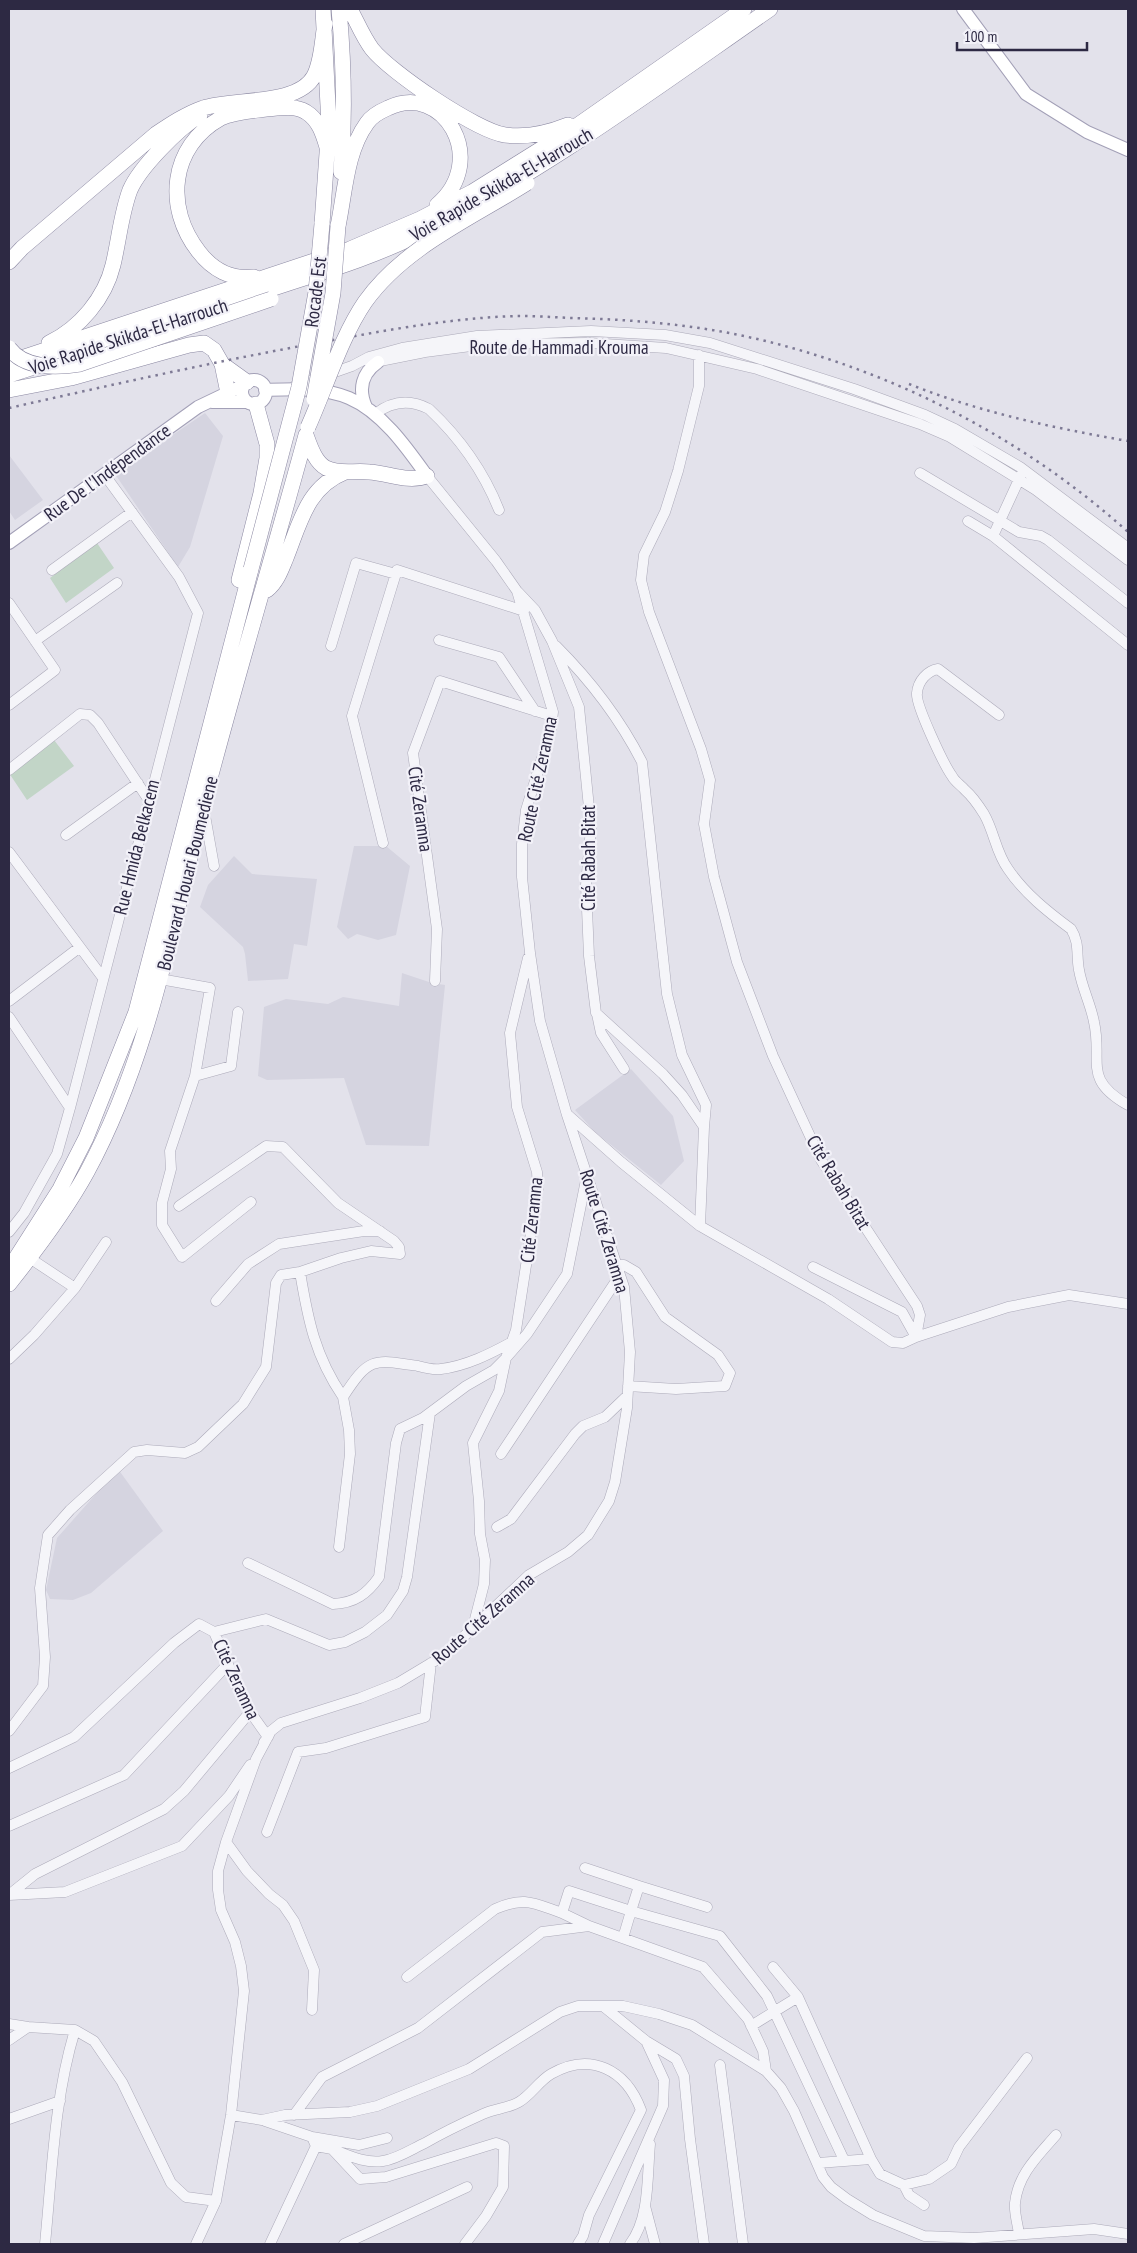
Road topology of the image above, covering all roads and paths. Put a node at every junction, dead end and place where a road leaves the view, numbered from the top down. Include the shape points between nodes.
1 (323, 9) edge
2 (339, 9) edge
3 (350, 9) edge
4 (744, 9) edge
5 (770, 9) edge
6 (963, 9) edge
7 (325, 24) junction
8 (614, 101) junction
9 (227, 103) junction
10 (612, 118) junction
11 (327, 147) junction
12 (1128, 150) edge
13 (420, 219) junction
14 (338, 226) junction
15 (9, 262) edge
16 (350, 264) junction
17 (280, 272) junction
18 (9, 348) edge
19 (699, 355) junction
20 (9, 362) edge
21 (378, 362) junction
22 (222, 364) junction
23 (352, 366) junction
24 (9, 375) edge
25 (246, 384) junction
26 (9, 390) edge
27 (265, 390) junction
28 (285, 390) junction
29 (228, 393) junction
30 (207, 402) junction
31 (251, 403) junction
32 (371, 410) junction
33 (307, 431) junction
34 (345, 472) junction
35 (920, 473) dead end
36 (104, 474) junction
37 (1021, 475) junction
38 (428, 476) junction
39 (498, 510) dead end
40 (132, 512) junction
41 (968, 521) dead end
42 (1002, 521) junction
43 (993, 536) junction
44 (9, 543) edge
45 (1128, 548) edge
46 (1128, 560) edge
47 (251, 569) joint
48 (52, 570) dead end
49 (396, 574) junction
50 (117, 583) dead end
51 (517, 592) junction
52 (263, 593) junction
53 (1128, 603) edge
54 (9, 604) edge
55 (524, 611) junction
56 (439, 640) dead end
57 (35, 641) junction
58 (552, 641) junction
59 (1128, 645) edge
60 (331, 646) dead end
61 (9, 705) edge
62 (535, 711) junction
63 (998, 715) dead end
64 (552, 716) junction
65 (9, 770) edge
66 (138, 783) junction
67 (194, 787) junction
68 (148, 800) junction
69 (203, 803) junction
70 (66, 835) dead end
71 (383, 843) dead end
72 (9, 852) edge
73 (214, 866) dead end
74 (80, 947) junction
75 (530, 952) junction
76 (103, 978) junction
77 (160, 979) junction
78 (435, 981) dead end
79 (9, 1001) edge
80 (238, 1012) dead end
81 (597, 1014) junction
82 (9, 1017) edge
83 (624, 1070) dead end
84 (195, 1076) junction
85 (1128, 1105) edge
86 (70, 1108) junction
87 (567, 1115) junction
88 (704, 1127) junction
89 (588, 1174) junction
90 (251, 1202) dead end
91 (179, 1206) dead end
92 (700, 1226) junction
93 (380, 1231) junction
94 (9, 1232) edge
95 (106, 1242) dead end
96 (25, 1255) junction
97 (813, 1267) dead end
98 (9, 1269) edge
99 (619, 1270) junction
100 (300, 1272) junction
101 (9, 1284) edge
102 (75, 1288) junction
103 (216, 1301) dead end
104 (1128, 1304) edge
105 (916, 1337) junction
106 (512, 1342) junction
107 (506, 1358) junction
108 (9, 1359) edge
109 (628, 1391) junction
110 (343, 1398) junction
111 (430, 1413) junction
112 (501, 1454) dead end
113 (497, 1527) dead end
114 (339, 1547) dead end
115 (248, 1563) dead end
116 (473, 1627) junction
117 (214, 1632) junction
118 (431, 1663) junction
119 (228, 1664) junction
120 (250, 1712) junction
121 (9, 1731) edge
122 (268, 1737) junction
123 (9, 1768) edge
124 (9, 1826) edge
125 (268, 1832) dead end
126 (226, 1842) junction
127 (585, 1868) dead end
128 (639, 1886) junction
129 (9, 1895) edge
130 (707, 1907) dead end
131 (631, 1911) junction
132 (562, 1913) junction
133 (588, 1926) junction
134 (623, 1938) junction
135 (773, 1966) dead end
136 (406, 1977) dead end
137 (798, 1997) junction
138 (603, 2006) junction
139 (312, 2010) dead end
140 (775, 2011) junction
141 (9, 2024) edge
142 (751, 2026) junction
143 (28, 2027) junction
144 (75, 2030) junction
145 (9, 2040) edge
146 (646, 2041) junction
147 (1028, 2058) dead end
148 (720, 2065) dead end
149 (766, 2071) junction
150 (60, 2101) junction
151 (294, 2114) junction
152 (231, 2115) junction
153 (9, 2119) edge
154 (262, 2120) junction
155 (1056, 2135) dead end
156 (650, 2136) junction
157 (387, 2138) dead end
158 (314, 2142) junction
159 (332, 2149) junction
160 (871, 2159) junction
161 (844, 2160) junction
162 (818, 2163) junction
163 (904, 2185) junction
164 (467, 2187) dead end
165 (216, 2201) junction
166 (644, 2205) junction
167 (924, 2205) dead end
168 (1019, 2234) junction
169 (1128, 2234) edge
170 (923, 2240) edge
171 (45, 2244) edge
172 (196, 2244) edge
173 (270, 2244) edge
174 (344, 2244) edge
175 (465, 2244) edge
176 (578, 2244) edge
177 (603, 2244) edge
178 (630, 2244) edge
179 (655, 2244) edge
180 (704, 2244) edge
181 (743, 2244) edge

1 - 7 highway, Rocade Est
2 - 14 highway, Rocade Est via 344,124
3 - 8 highway via 373,50 390,66 478,126 504,135 529,136 552,131
4 - 8 highway, Voie Rapide Skikda-El-Harrouch
5 - 10 highway, Voie Rapide Skikda-El-Harrouch
6 - 12 main road via 1026,94 1087,132
7 - 9 highway via 318,66 313,78 300,91 289,96
7 - 11 highway, Rocade Est
8 - 13 highway, Voie Rapide Skikda-El-Harrouch via 524,161
9 - 15 highway via 180,118 156,134
9 - 20 highway via 195,118 138,174 125,204 107,285 84,317 58,339
10 - 16 highway, Voie Rapide Skikda-El-Harrouch via 454,215
10 - 33 highway, bridge via 527,183 422,247 378,286 352,324
11 - 17 highway via 316,121 305,111 290,107 257,110 216,122 194,139 180,163 177,182 181,213 195,247 208,262 221,272 246,278
11 - 47 highway, Rocade Est, bridge via 316,292 299,387
13 - 14 highway via 452,189 462,159 460,141 450,124 427,106 397,103 368,122 360,136 350,162
13 - 17 highway, Voie Rapide Skikda-El-Harrouch
14 - 33 highway, Rocade Est, bridge via 333,293
16 - 18 highway, bridge via 271,299 80,364 64,367 26,362
16 - 24 highway, Voie Rapide Skikda-El-Harrouch
17 - 20 highway, Voie Rapide Skikda-El-Harrouch
19 - 21 street, Route de Hammadi Krouma via 639,345 523,343 448,348
19 - 37 street, Route de Hammadi Krouma via 757,369 920,424
19 - 105 street, Cité Rabah Bitat via 699,386 678,471 665,512 644,555 641,580 649,612 710,780 704,824 714,877 737,962 773,1056 822,1160 918,1306 920,1314
21 - 23 street, Route de Hammadi Krouma
21 - 32 main road via 363,378 361,393
22 - 25 highway
22 - 26 highway via 214,350 204,343 71,378
22 - 29 highway
23 - 28 street
23 - 37 street, Route de Hammadi Krouma via 369,356 402,348 477,336 591,331 665,335 710,342 925,415 984,445
25 - 27 main road via 258,381
25 - 29 main road, Rue De l'Indépendance
25 - 31 main road via 242,392
27 - 28 main road, Route Cité Zeramna
27 - 31 main road via 262,400
28 - 32 main road, Route Cité Zeramna via 328,392 350,398
29 - 30 main road, Rue De l'Indépendance
30 - 31 main road
30 - 36 main road, Rue De l'Indépendance
31 - 67 highway via 267,444 267,458 261,493 190,770 190,781
32 - 38 main road, Route Cité Zeramna
32 - 39 street via 398,403 419,403 429,409 478,464
33 - 34 highway via 315,456 324,468
33 - 52 highway, Boulevard Houari Boumediene
34 - 38 highway via 413,478
34 - 52 highway via 326,482 314,494 277,579
35 - 42 street
36 - 40 street, Rue Hmida Belkacem
36 - 44 main road, Rue De l'Indépendance
37 - 42 street
37 - 45 street, Route de Hammadi Krouma
37 - 46 street, Route de Hammadi Krouma
38 - 51 street, Route Cité Zeramna via 491,554
40 - 48 street
40 - 68 street, Rue Hmida Belkacem via 179,577 198,612
41 - 43 street
42 - 43 street
42 - 53 street via 1019,532 1048,540
43 - 59 street
47 - 67 highway, Boulevard Houari Boumediene
49 - 55 street via 397,570
49 - 60 street via 356,563
49 - 71 street via 352,716
50 - 57 street
51 - 55 street, Route Cité Zeramna
51 - 58 street, Cité Rabah Bitat via 535,610
52 - 69 highway, Boulevard Houari Boumediene
54 - 57 street
55 - 64 street, Route Cité Zeramna
56 - 62 street via 499,656
57 - 61 street via 55,670
58 - 81 street, Cité Rabah Bitat via 579,707 591,828 586,885 589,956
58 - 88 street, Cité Rabah Bitat via 588,681 632,741 642,762 667,994 682,1055 706,1106
62 - 64 street, Cité Zeramna
62 - 78 street, Cité Zeramna via 440,681 413,753 437,929
63 - 85 street via 938,669 931,670 918,687 917,699 943,761 951,776 983,813 1006,868 1038,902 1071,929 1078,941 1079,970 1095,1025 1097,1076 1111,1094
64 - 75 street, Route Cité Zeramna via 551,729 526,810 522,844
65 - 66 street via 80,714 90,715
66 - 68 street
66 - 70 street
67 - 96 highway, Boulevard Houari Boumediene via 146,978 123,1048 86,1138
68 - 76 street, Rue Hmida Belkacem
69 - 73 street
69 - 77 highway, Boulevard Houari Boumediene
72 - 74 street
74 - 76 street
74 - 79 street
75 - 87 street, Route Cité Zeramna via 540,1021
75 - 106 street, Cité Zeramna via 510,1032 518,1107 537,1172 538,1188
76 - 86 street, Rue Hmida Belkacem
77 - 84 street via 210,988
77 - 96 highway, Boulevard Houari Boumediene via 132,1072 104,1137 65,1208
80 - 84 street via 230,1066
81 - 83 street, Cité Rabah Bitat via 601,1033
81 - 88 street via 663,1074
82 - 86 street
84 - 90 street via 170,1150 171,1169 162,1203 162,1225 182,1257
86 - 94 street, Rue Hmida Belkacem via 56,1154 24,1213
87 - 89 street, Route Cité Zeramna
87 - 92 street
88 - 92 street, Cité Rabah Bitat
89 - 99 street, Route Cité Zeramna
89 - 107 street, Cité Zeramna via 567,1274 527,1334
91 - 93 street via 266,1146 283,1147 338,1203
92 - 105 street via 828,1299 892,1342 903,1343
93 - 100 street via 394,1241 400,1254 371,1252
93 - 103 street via 279,1244 248,1264
95 - 102 street
96 - 98 highway, Boulevard Houari Boumediene
96 - 101 highway, Boulevard Houari Boumediene
96 - 102 street
97 - 105 street via 902,1312
99 - 109 street, Route Cité Zeramna via 630,1331
99 - 109 street via 624,1265 636,1272 664,1317 718,1355 730,1373 725,1386
99 - 112 street
100 - 110 street via 309,1323 327,1374
100 - 121 street via 281,1275 276,1283 266,1367 252,1392 230,1418 198,1447 185,1453 134,1452 70,1510 48,1535 40,1588 46,1657 43,1686
102 - 108 street
104 - 105 street via 1069,1295 1008,1307
106 - 107 street, Cité Zeramna
106 - 110 street via 486,1357 439,1370 383,1361 369,1364
107 - 111 street, Cité Zeramna via 494,1370
107 - 116 street via 499,1391 474,1443 480,1534 485,1560 484,1584
109 - 113 street via 604,1417 575,1434 511,1519
109 - 116 street, Route Cité Zeramna via 615,1482 609,1501 588,1535 568,1552 529,1575
110 - 114 street via 350,1454
111 - 115 street, Cité Zeramna via 400,1429 379,1577 365,1593 348,1603 333,1604
111 - 117 street, Cité Zeramna via 407,1577 403,1591 387,1615 365,1632 345,1642 328,1645 266,1619
116 - 118 street, Route Cité Zeramna
117 - 119 street, Cité Zeramna
117 - 123 street via 199,1624 174,1643 74,1738
118 - 122 street, Route Cité Zeramna via 398,1683 281,1723
118 - 125 street via 425,1717 326,1748 298,1752
119 - 120 street, Cité Zeramna
119 - 124 street via 124,1775
120 - 122 street, Cité Zeramna
120 - 129 street via 184,1791 164,1809 35,1874
122 - 126 street, Route Cité Zeramna via 256,1759
122 - 129 street, Cité Zeramna via 229,1796 182,1846 65,1892
126 - 139 street via 247,1871 283,1905 294,1921 314,1970
126 - 152 street, Route Cité Zeramna via 218,1871 218,1890 221,1910 235,1942 244,1991
127 - 128 street
128 - 130 street
128 - 131 street
131 - 132 street via 569,1891
131 - 134 street
131 - 140 street via 720,1936
132 - 133 street
132 - 136 street via 528,1901 512,1902 495,1909
133 - 134 street
133 - 151 street via 542,1932 418,2028 322,2077
134 - 142 street via 702,1967
135 - 137 street
137 - 140 street
137 - 160 street
138 - 146 street
138 - 149 street via 632,2008 692,2025
138 - 151 street via 578,2006 560,2012 469,2069 377,2106 350,2112
140 - 142 street
140 - 161 street
141 - 143 street
142 - 149 street via 763,2051
143 - 144 street
143 - 145 street
144 - 150 street
144 - 165 street via 94,2041 122,2082 171,2183 186,2197
146 - 156 street via 664,2080 664,2106
146 - 180 street via 676,2059 684,2076
147 - 163 street via 959,2147 951,2164 929,2178
148 - 181 street
149 - 162 street via 794,2110
150 - 153 street
150 - 171 street
151 - 154 street
152 - 154 street
152 - 165 street, Route Cité Zeramna
154 - 158 street
155 - 168 street via 1029,2165 1019,2184 1014,2205
156 - 166 street
156 - 177 street
157 - 158 street via 359,2145
158 - 159 street
158 - 173 street
159 - 175 street via 360,2179 386,2177 496,2143 504,2146 502,2187
159 - 176 street via 356,2159 383,2161 496,2108 519,2102 550,2075 576,2064 596,2064 620,2079 635,2095 641,2110
160 - 161 street
160 - 163 street via 880,2174
161 - 162 street
162 - 170 street via 822,2177 847,2199
163 - 167 street via 909,2195
164 - 174 street
165 - 172 street, Route Cité Zeramna
166 - 178 street
166 - 179 street
168 - 169 street via 1094,2229
168 - 170 street

